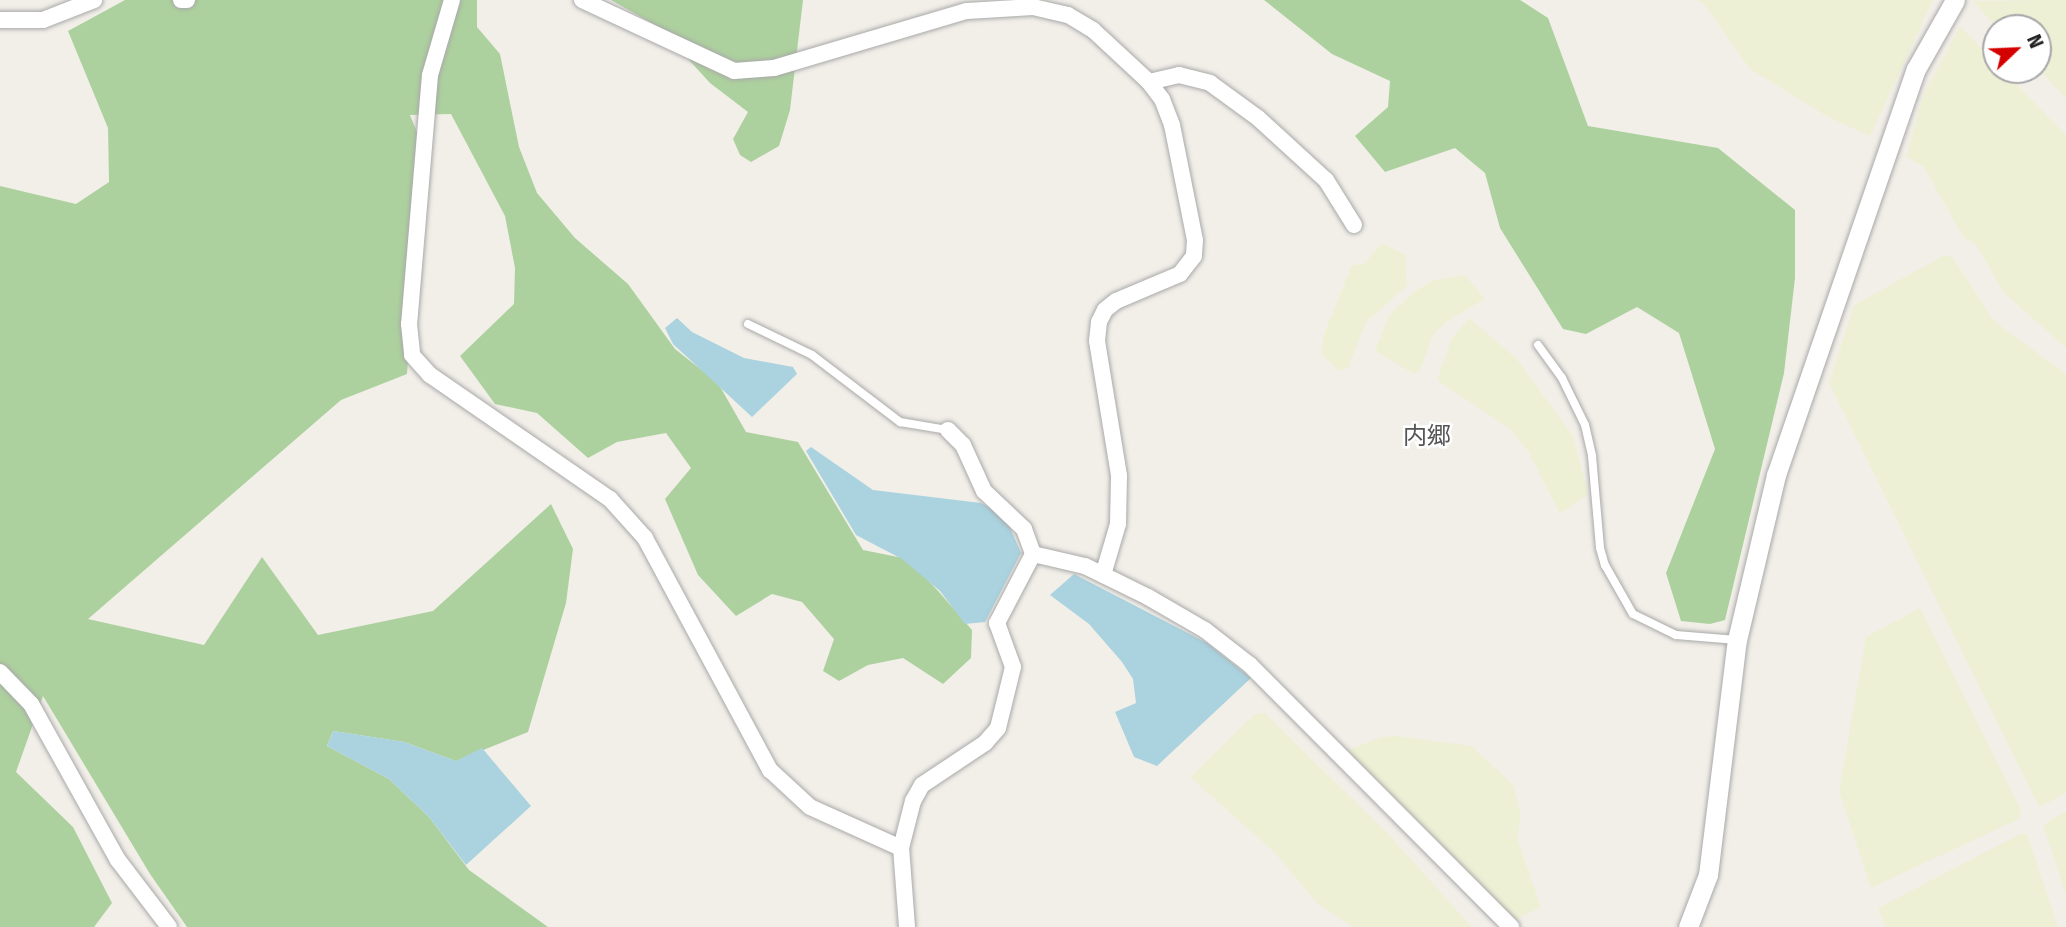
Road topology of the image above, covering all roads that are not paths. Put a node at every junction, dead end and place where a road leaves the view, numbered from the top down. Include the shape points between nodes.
1 (94, 0) edge
2 (181, 0) edge
3 (187, 0) edge
4 (452, 0) edge
5 (582, 0) edge
6 (1955, 0) edge
7 (0, 20) edge
8 (1149, 82) junction
9 (1354, 225) dead end
10 (748, 324) dead end
11 (1538, 345) dead end
12 (948, 430) joint
13 (1033, 554) junction
14 (1103, 575) junction
15 (1737, 640) junction
16 (0, 672) edge
17 (901, 848) junction
18 (169, 927) edge
19 (907, 927) edge
20 (1511, 927) edge
21 (1688, 927) edge

1 - 7 street via 43,20
2 - 3 street
4 - 17 street via 430,75 409,324 412,355 430,375 610,499 645,538 770,770 810,807
5 - 8 street via 734,71 775,68 967,11 1032,7 1068,15 1093,30
6 - 15 street via 1916,69 1808,372 1776,475
8 - 9 street via 1179,75 1210,83 1258,118 1326,180
8 - 14 street via 1172,124 1195,240 1194,256 1180,274 1116,301 1100,322 1097,341 1119,476 1118,524
10 - 12 lane via 812,355 900,422
11 - 15 lane via 1563,378 1585,425 1600,548 1633,614 1676,635
12 - 13 street via 963,445 984,491 1024,529
13 - 14 street
13 - 17 street via 997,623 1013,667 998,728 985,743 922,785
14 - 20 street via 1205,630 1250,665
15 - 21 street via 1708,875
16 - 18 street via 31,704 118,860
17 - 19 street

